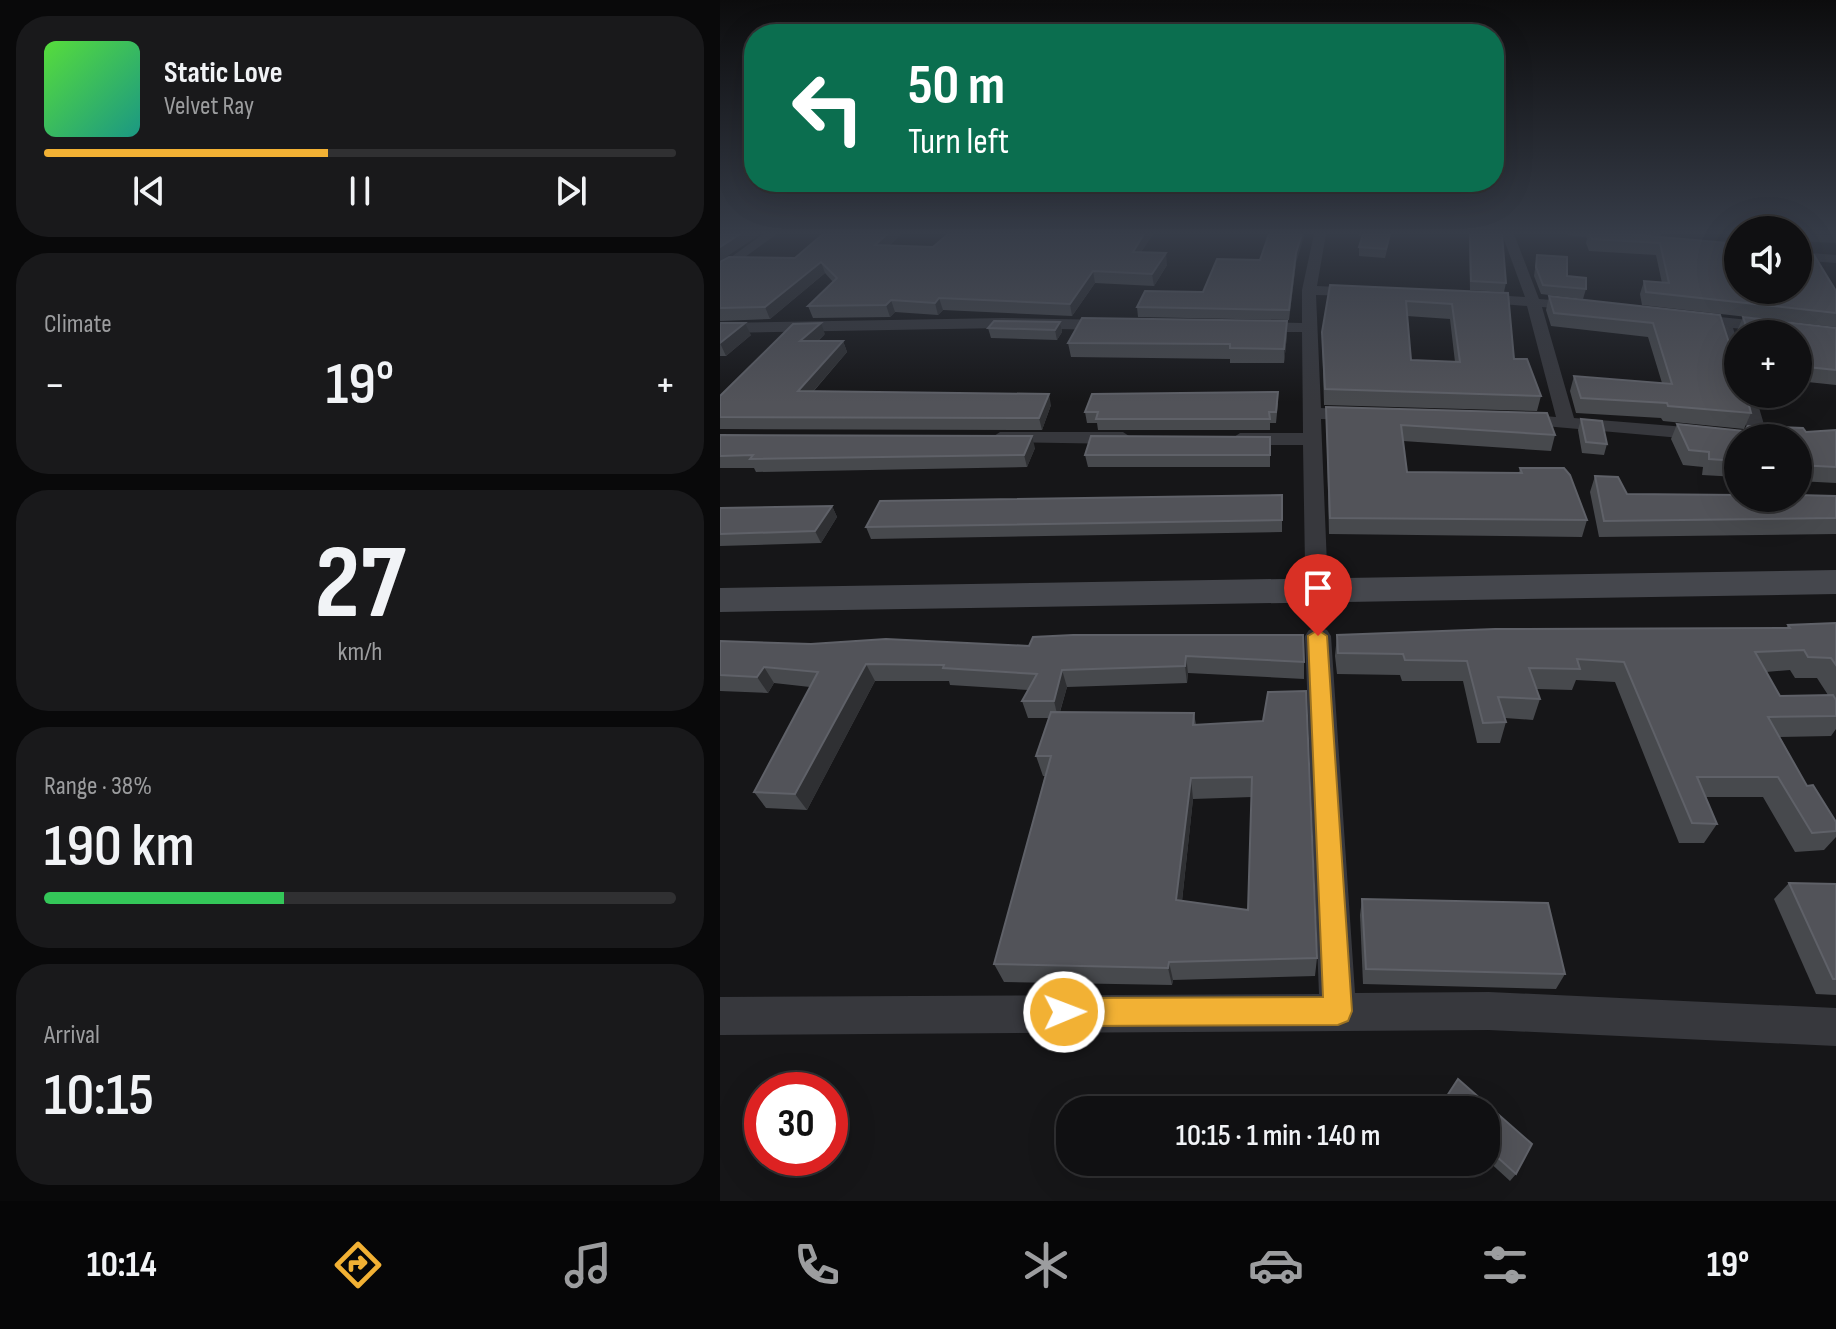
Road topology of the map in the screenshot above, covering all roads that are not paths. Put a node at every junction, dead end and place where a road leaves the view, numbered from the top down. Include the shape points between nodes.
1 (1309, 290) joint
2 (1529, 290) edge
3 (1383, 294) edge
4 (1458, 297) edge
5 (1533, 301) junction
6 (1591, 308) edge
7 (1680, 318) edge
8 (1724, 323) edge
9 (1125, 325) edge
10 (1233, 327) edge
11 (720, 328) edge
12 (1309, 328) junction
13 (1812, 332) edge
14 (1836, 334) edge
15 (1310, 413) junction
16 (1385, 416) edge
17 (1491, 419) edge
18 (1566, 421) junction
19 (1724, 436) edge
20 (983, 437) edge
21 (1141, 438) edge
22 (1219, 438) edge
23 (1313, 439) junction
24 (1316, 565) dead end
25 (1836, 582) edge
26 (720, 600) edge
27 (1836, 602) edge
28 (720, 620) edge
29 (1318, 636) dead end
30 (1338, 1011) junction
31 (720, 1016) edge
32 (1836, 1027) edge

1 - 3 street
1 - 12 street
2 - 5 street
4 - 5 street
5 - 6 street
5 - 18 street
7 - 8 street
9 - 11 street
10 - 12 street
12 - 15 street
13 - 14 street
15 - 16 street
15 - 23 street
17 - 18 street
18 - 19 street
20 - 21 street
22 - 23 street
23 - 24 street
25 - 26 main road
27 - 28 main road
29 - 30 street
30 - 31 street
30 - 32 street via 1489,1011

